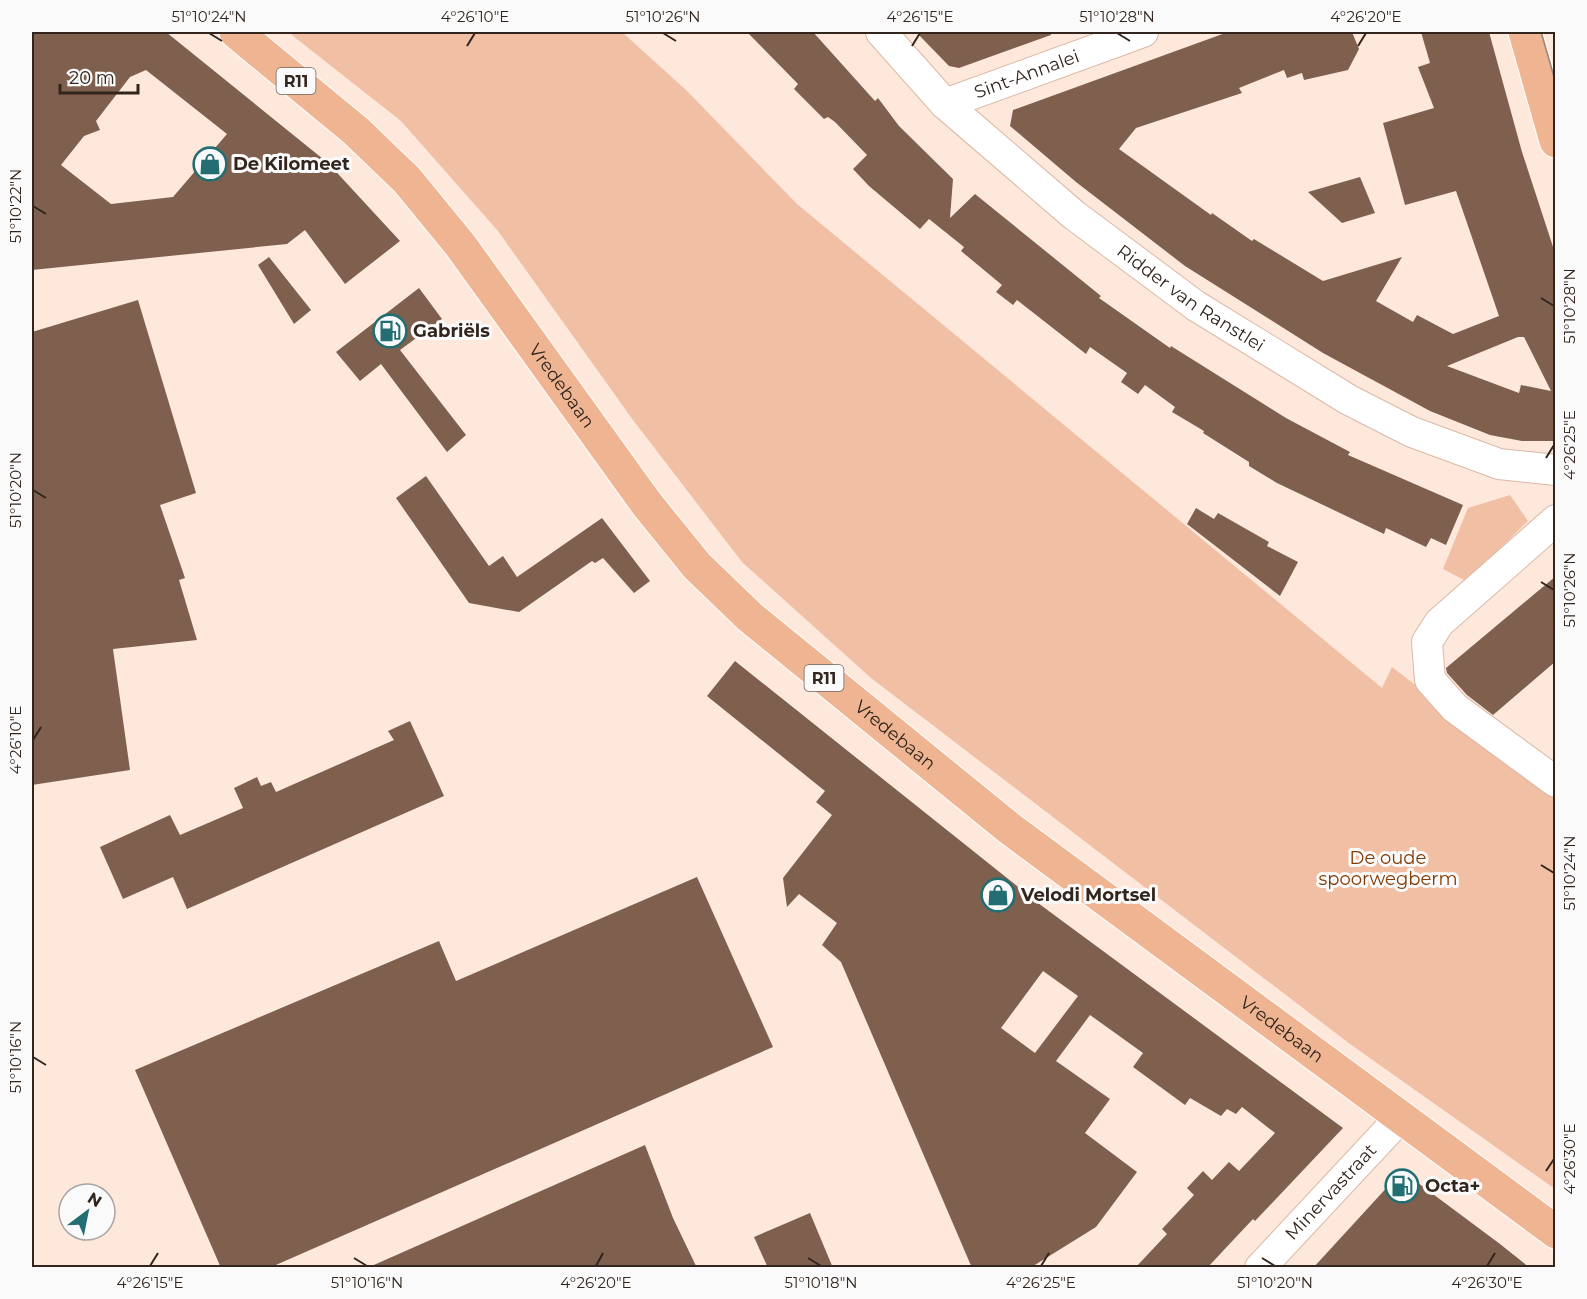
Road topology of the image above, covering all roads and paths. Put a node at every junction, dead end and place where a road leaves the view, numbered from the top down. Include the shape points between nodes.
1 (236, 32) edge
2 (881, 32) edge
3 (1143, 32) edge
4 (1525, 32) edge
5 (945, 104) junction
6 (1556, 141) edge
7 (1556, 470) edge
8 (1556, 520) edge
9 (1556, 782) edge
10 (1400, 1118) junction
11 (1556, 1232) edge
12 (1260, 1268) edge

1 - 10 main road, Vredebaan / R11 via 356,131 407,180 461,246 646,502 697,566 750,617 1009,828
2 - 5 street, Ridder van Ranstlei
3 - 5 street, Sint-Annalei
4 - 6 main road
5 - 7 street, Ridder van Ranstlei via 1074,215 1196,306 1349,400 1474,457
8 - 9 street via 1439,623 1427,642 1430,680 1442,694 1455,708
10 - 11 main road, Vredebaan / R11
10 - 12 street, Minervastraat

